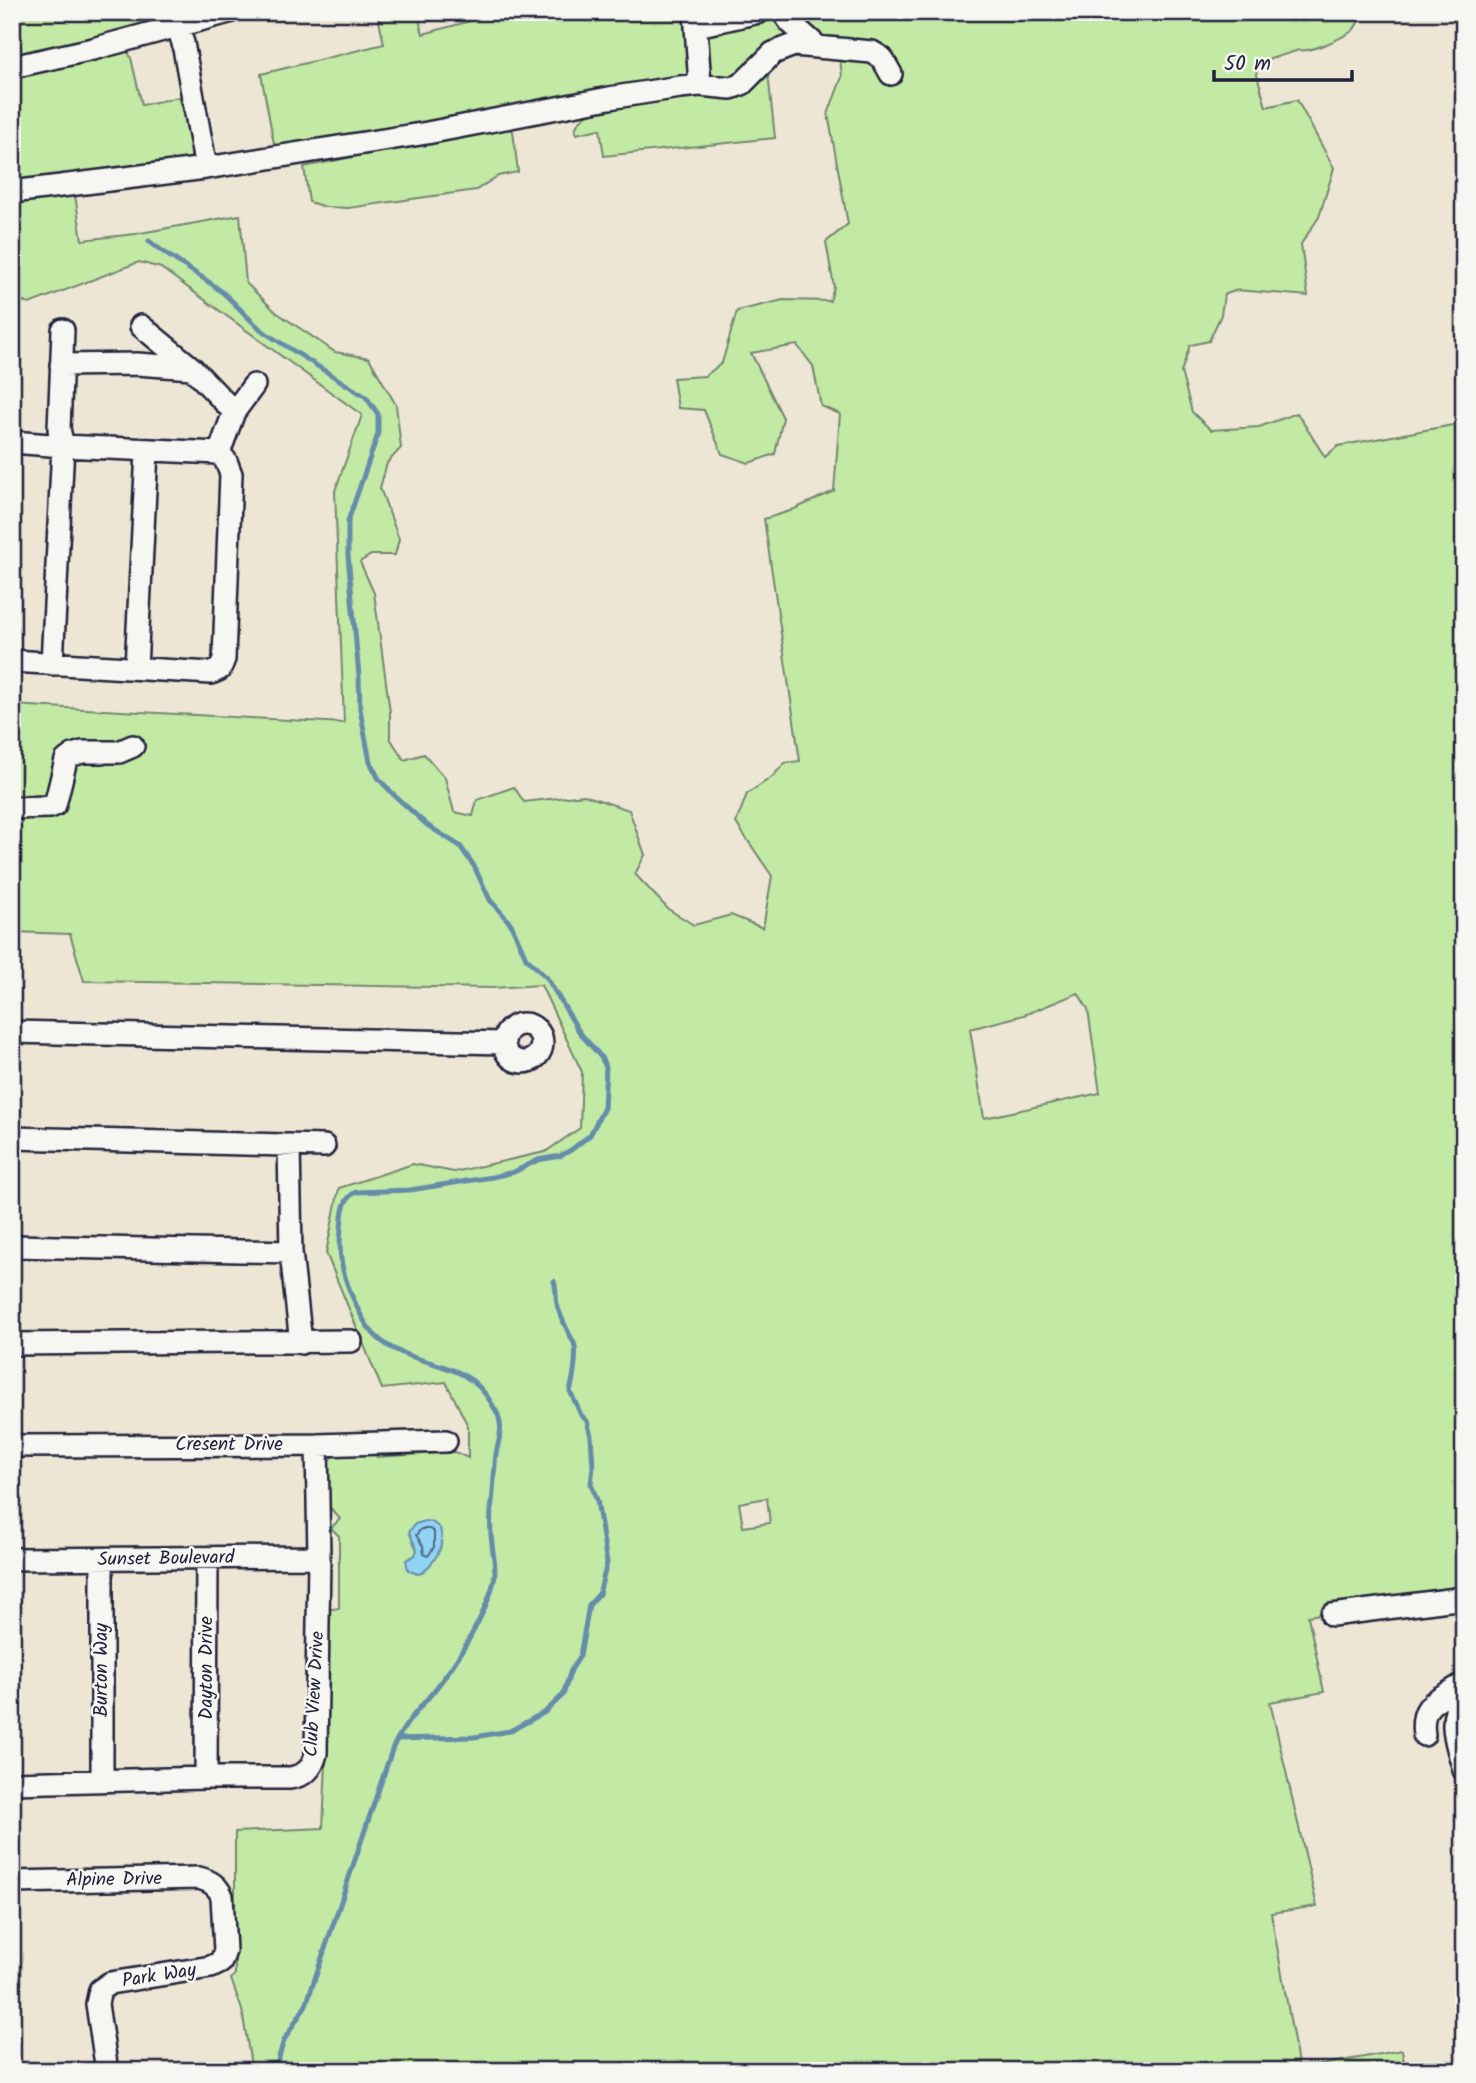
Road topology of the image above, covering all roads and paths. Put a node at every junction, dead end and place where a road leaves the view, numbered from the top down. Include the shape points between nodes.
1 (229, 12) edge
2 (760, 12) edge
3 (783, 12) edge
4 (175, 19) edge
5 (696, 19) edge
6 (818, 47) junction
7 (12, 67) edge
8 (891, 74) dead end
9 (700, 85) junction
10 (206, 168) junction
11 (12, 192) edge
12 (63, 330) dead end
13 (137, 363) junction
14 (61, 365) junction
15 (192, 368) junction
16 (254, 385) dead end
17 (234, 412) junction
18 (12, 442) edge
19 (63, 446) junction
20 (147, 451) junction
21 (219, 453) junction
22 (12, 661) edge
23 (52, 664) junction
24 (135, 668) junction
25 (133, 747) dead end
26 (12, 808) edge
27 (12, 1032) edge
28 (504, 1043) dead end
29 (12, 1138) edge
30 (289, 1145) junction
31 (324, 1146) dead end
32 (12, 1246) edge
33 (291, 1252) junction
34 (351, 1341) dead end
35 (301, 1343) junction
36 (12, 1344) edge
37 (446, 1441) dead end
38 (317, 1445) junction
39 (12, 1446) edge
40 (319, 1557) junction
41 (12, 1559) edge
42 (207, 1559) junction
43 (102, 1560) junction
44 (1464, 1598) edge
45 (1332, 1615) dead end
46 (1464, 1683) edge
47 (1464, 1692) edge
48 (1424, 1735) dead end
49 (1464, 1770) edge
50 (206, 1777) junction
51 (102, 1780) junction
52 (12, 1783) edge
53 (12, 1882) edge
54 (215, 1885) joint
55 (107, 2071) edge

1 - 4 street
2 - 5 street
3 - 6 street
4 - 7 street
4 - 10 street
5 - 9 street
6 - 8 street via 872,52 882,58
6 - 9 street via 794,45 779,50 737,87
9 - 10 street
10 - 11 street
12 - 14 street
13 - 14 street
13 - 15 street
13 - 15 street via 140,317
14 - 19 street via 59,429
15 - 17 street
16 - 17 street
17 - 21 street
18 - 19 street
19 - 20 street
19 - 23 street
20 - 21 street
20 - 24 street
21 - 24 street via 231,474 224,659 220,669 211,673
22 - 23 street
23 - 24 street
25 - 26 street via 73,755 66,760 55,805
27 - 28 street
29 - 30 street
30 - 31 street
30 - 33 street
32 - 33 street
33 - 35 street
34 - 35 street
35 - 36 street
37 - 38 street, Cresent Drive
38 - 39 street, Cresent Drive
38 - 40 street, Club View Drive
40 - 42 street, Sunset Boulevard
40 - 50 street, Club View Drive via 313,1763 302,1776 290,1778
41 - 43 street, Sunset Boulevard
42 - 43 street, Sunset Boulevard
42 - 50 street, Dayton Drive
43 - 51 street, Burton Way
44 - 45 street
46 - 48 street via 1428,1706 1423,1714
47 - 49 street via 1453,1729
50 - 51 street, Club View Drive
51 - 52 street, Club View Drive
53 - 54 street, Alpine Drive via 199,1878
54 - 55 street, Park Way via 222,1896 225,1951 221,1962 211,1968 110,1983 100,1990 97,2004

